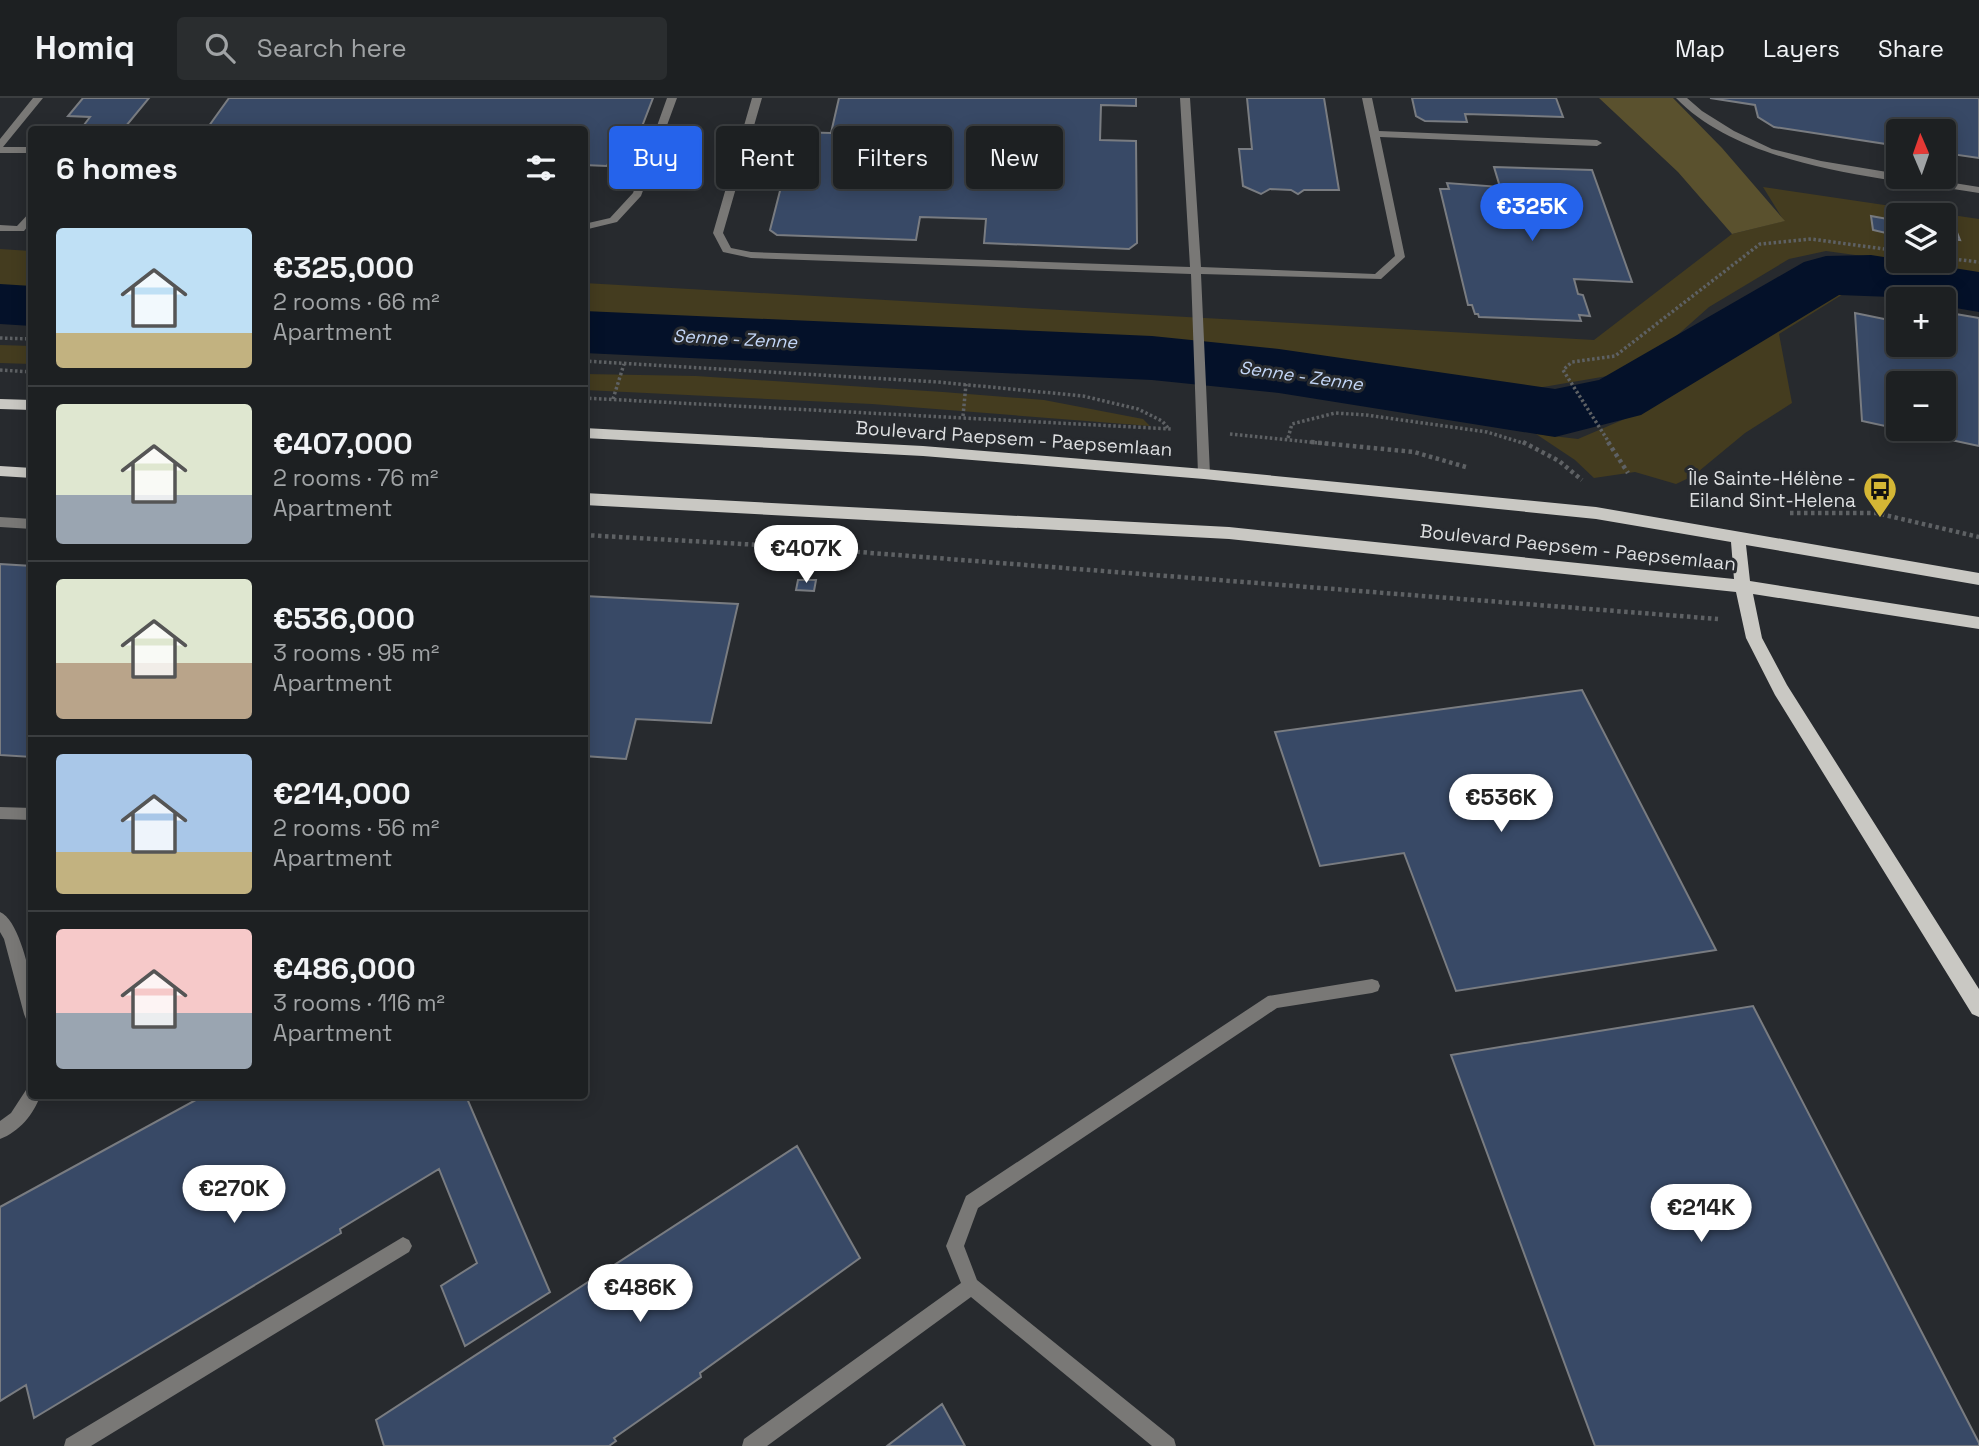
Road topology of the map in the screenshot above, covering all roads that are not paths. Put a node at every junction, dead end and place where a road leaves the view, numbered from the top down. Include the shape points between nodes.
1 (38, 98) edge
2 (672, 98) edge
3 (757, 98) edge
4 (1185, 98) edge
5 (1367, 98) edge
6 (1681, 98) edge
7 (1373, 134) junction
8 (1597, 143) dead end
9 (0, 147) edge
10 (28, 150) edge
11 (1979, 190) edge
12 (28, 219) edge
13 (588, 226) edge
14 (0, 228) edge
15 (20, 229) junction
16 (28, 229) edge
17 (1196, 270) junction
18 (0, 404) edge
19 (28, 405) edge
20 (588, 433) edge
21 (0, 471) edge
22 (28, 473) edge
23 (1204, 474) junction
24 (588, 499) edge
25 (0, 522) edge
26 (28, 524) edge
27 (1738, 538) junction
28 (1979, 579) edge
29 (1743, 586) junction
30 (1979, 623) edge
31 (0, 813) edge
32 (28, 814) edge
33 (0, 919) edge
34 (1372, 986) dead end
35 (28, 999) edge
36 (1979, 1007) edge
37 (31, 1099) edge
38 (0, 1131) edge
39 (403, 1246) dead end
40 (971, 1286) junction
41 (73, 1446) edge
42 (751, 1446) edge
43 (1167, 1446) edge

1 - 9 lane
2 - 13 lane via 638,194 613,220
3 - 17 lane via 718,233 727,250 751,255
4 - 17 lane
5 - 7 lane
6 - 11 lane via 1731,133 1769,151
7 - 8 lane
7 - 17 lane via 1400,257 1377,277
9 - 10 lane
12 - 15 lane
14 - 15 lane
15 - 16 lane
17 - 23 lane
18 - 19 main road
20 - 23 main road, Boulevard Paepsem - Paepsemlaan via 923,450
21 - 22 main road
23 - 27 main road, Boulevard Paepsem - Paepsemlaan via 1596,513
24 - 29 main road, Boulevard Paepsem - Paepsemlaan via 1229,533
25 - 26 lane
27 - 28 main road
27 - 29 main road, Boulevard Paepsem - Paepsemlaan
29 - 30 main road
29 - 36 main road via 1754,638 1781,690
31 - 32 lane
33 - 35 lane via 11,936
34 - 40 lane via 1274,1002 972,1202 955,1246
37 - 38 lane via 17,1119
39 - 41 lane
40 - 42 lane
40 - 43 lane

